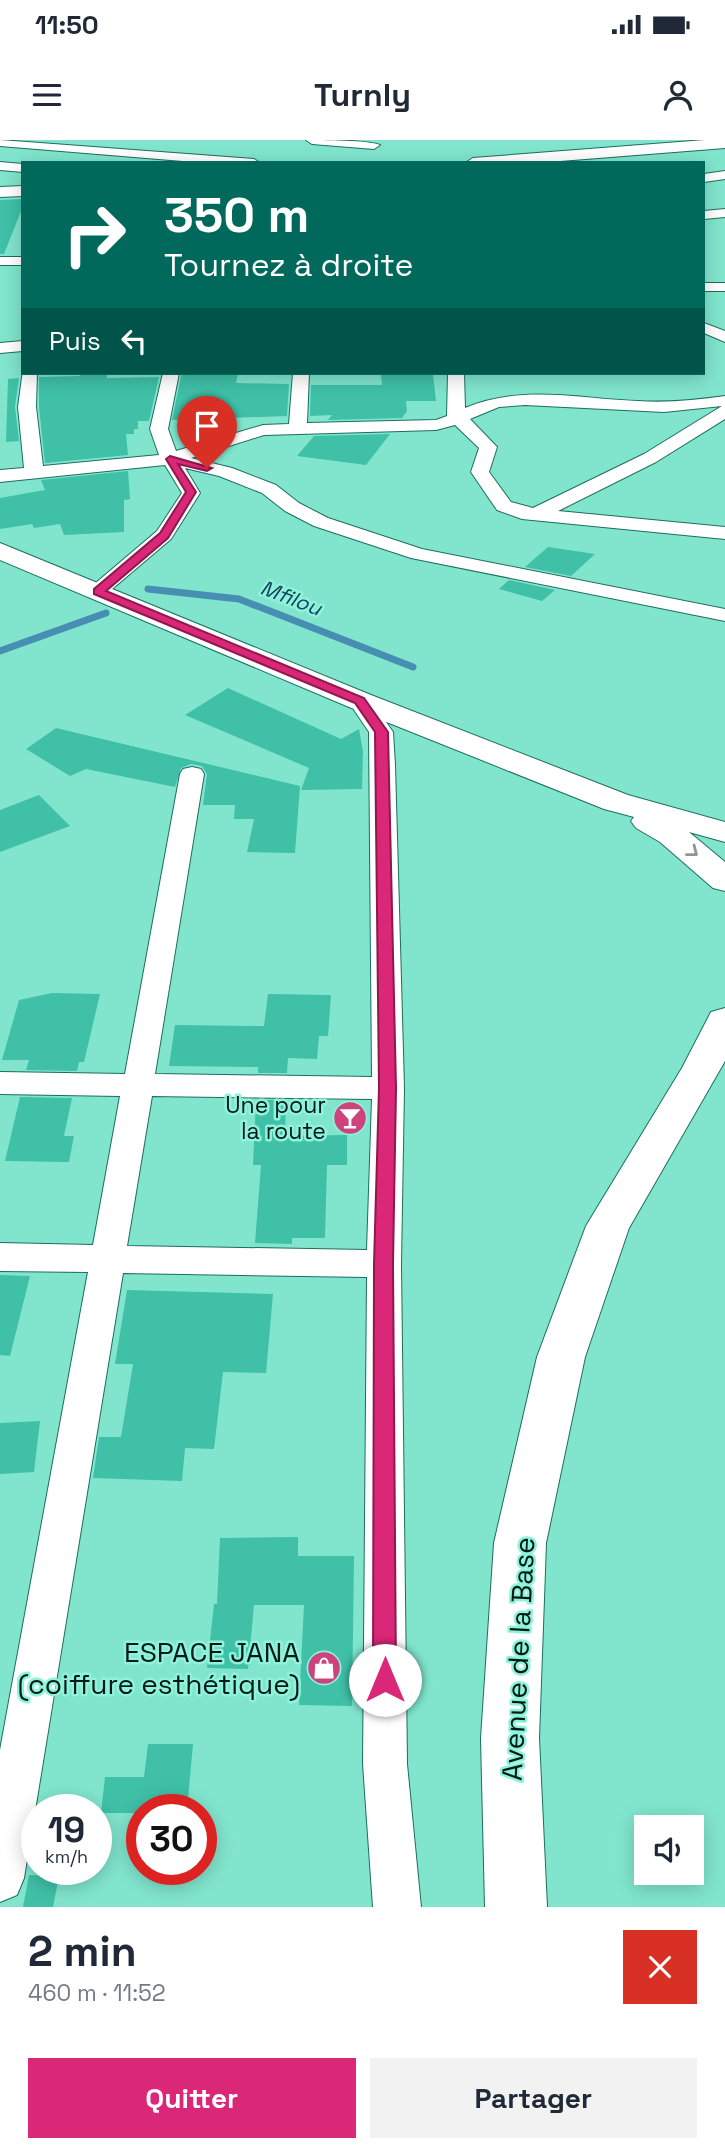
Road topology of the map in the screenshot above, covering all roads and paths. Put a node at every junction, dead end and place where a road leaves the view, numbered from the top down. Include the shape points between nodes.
1 (312, 140) edge
2 (388, 140) edge
3 (0, 142) edge
4 (723, 142) edge
5 (648, 144) edge
6 (373, 145) edge
7 (599, 158) edge
8 (230, 161) edge
9 (523, 161) edge
10 (0, 166) edge
11 (21, 168) edge
12 (725, 175) edge
13 (705, 178) edge
14 (21, 191) edge
15 (0, 192) edge
16 (725, 213) edge
17 (705, 215) edge
18 (0, 261) edge
19 (21, 261) edge
20 (705, 287) edge
21 (725, 287) edge
22 (725, 322) edge
23 (709, 326) edge
24 (21, 341) edge
25 (0, 348) edge
26 (29, 375) edge
27 (171, 375) edge
28 (301, 375) edge
29 (456, 375) edge
30 (725, 401) edge
31 (725, 411) edge
32 (457, 417) junction
33 (298, 428) junction
34 (170, 459) junction
35 (34, 472) junction
36 (0, 476) edge
37 (538, 513) junction
38 (725, 533) edge
39 (0, 551) edge
40 (98, 591) junction
41 (725, 615) edge
42 (360, 701) junction
43 (192, 774) dead end
44 (617, 803) junction
45 (725, 832) edge
46 (725, 880) edge
47 (725, 1021) edge
48 (713, 1058) edge
49 (0, 1083) edge
50 (138, 1085) junction
51 (388, 1088) junction
52 (0, 1257) edge
53 (109, 1257) junction
54 (384, 1264) junction
55 (0, 1878) edge
56 (397, 1907) edge
57 (516, 1907) edge

1 - 6 street
2 - 6 street
3 - 8 street
4 - 5 main road
5 - 7 main road
7 - 9 main road
10 - 11 street
12 - 13 street
14 - 15 main road
16 - 17 street
18 - 19 street
20 - 21 street
22 - 23 street
24 - 25 street
26 - 35 street via 27,407
27 - 34 street via 159,429
28 - 33 street
29 - 32 street
30 - 32 street via 657,408 540,399 488,404
31 - 37 street via 650,458
32 - 33 street via 436,425
32 - 37 street via 488,447 480,472 504,506
33 - 34 street via 263,430
34 - 35 street
34 - 40 street via 191,492 164,535
34 - 41 street via 225,472 269,489 321,522 418,554
35 - 36 street
37 - 38 street
39 - 40 main road
40 - 42 main road
42 - 44 main road
42 - 51 street via 381,732
43 - 50 street
44 - 45 main road
44 -> 46 main road via 672,835
47 - 48 main road, Avenue de la Base
48 - 57 main road, Avenue de la Base via 608,1226 561,1357 520,1543 510,1738
49 - 50 street
50 - 51 street
50 - 53 street
51 - 54 street
52 - 53 street
53 - 54 street
53 - 55 street
54 - 56 street via 385,1764

